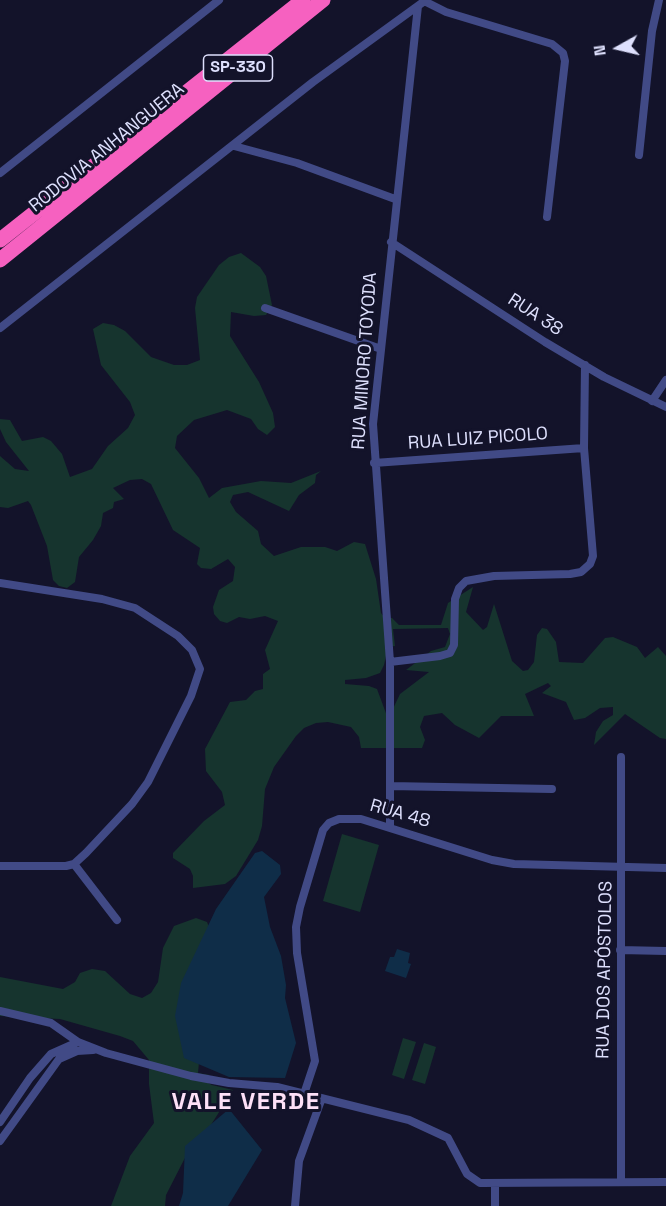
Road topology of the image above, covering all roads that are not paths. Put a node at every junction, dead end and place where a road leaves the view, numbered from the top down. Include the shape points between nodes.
1 (219, 0) edge
2 (303, 0) edge
3 (323, 0) edge
4 (659, 0) edge
5 (423, 3) edge
6 (234, 146) junction
7 (639, 154) dead end
8 (0, 173) edge
9 (395, 199) junction
10 (547, 217) dead end
11 (0, 240) edge
12 (391, 242) junction
13 (0, 260) edge
14 (265, 308) dead end
15 (0, 328) edge
16 (381, 349) junction
17 (585, 365) junction
18 (666, 380) edge
19 (652, 401) junction
20 (666, 407) edge
21 (584, 448) junction
22 (374, 463) junction
23 (0, 583) edge
24 (390, 662) junction
25 (621, 757) dead end
26 (390, 786) junction
27 (552, 789) dead end
28 (390, 826) junction
29 (74, 864) junction
30 (0, 866) edge
31 (623, 868) junction
32 (666, 868) edge
33 (117, 920) dead end
34 (620, 950) junction
35 (666, 951) edge
36 (0, 1011) edge
37 (78, 1042) junction
38 (99, 1050) junction
39 (304, 1094) junction
40 (322, 1098) junction
41 (0, 1122) edge
42 (0, 1141) edge
43 (621, 1182) junction
44 (666, 1182) edge
45 (495, 1184) junction
46 (295, 1206) edge
47 (495, 1206) edge

1 - 8 street
2 - 11 highway, RODOVIA ANHANGUERA / SP-330
3 - 13 highway, RODOVIA ANHANGUERA / SP-330
4 - 7 street
5 - 6 street via 313,82
5 - 9 street, RUA MINORO TOYODA
5 - 10 street via 552,44 563,54
6 - 9 street via 297,163
6 - 15 street
9 - 12 street, RUA MINORO TOYODA
12 - 16 street, RUA MINORO TOYODA
12 - 17 street, RUA 38
14 - 16 street
16 - 22 street, RUA MINORO TOYODA via 373,424
17 - 19 street, RUA 38
17 - 21 street
18 - 19 street
19 - 20 street, RUA 38
21 - 22 street, RUA LUIZ PICOLO
21 - 24 street via 593,556 587,568 570,574 494,576 466,581 455,599 454,645 450,653
22 - 24 street, RUA MINORO TOYODA
23 - 29 street via 135,608 178,636 192,650 200,669 148,782
24 - 26 street, RUA MINORO TOYODA
25 - 31 street, RUA DOS APÓSTOLOS
26 - 27 street
26 - 28 street, RUA MINORO TOYODA
28 - 31 street, RUA 48 via 505,863
28 - 39 street, RUA 48 via 339,819 323,830 296,927 315,1061
29 - 30 street
29 - 33 street
31 - 32 street, RUA 48
31 - 34 street, RUA DOS APÓSTOLOS
34 - 35 street
34 - 43 street, RUA DOS APÓSTOLOS
36 - 37 street via 51,1023
37 - 38 street
37 - 41 street via 51,1054
38 - 39 street via 191,1076
38 - 42 street via 77,1051 59,1059
39 - 40 street
40 - 45 street via 432,1128 448,1138 473,1180
40 - 46 street via 298,1161
43 - 44 street
43 - 45 street
45 - 47 street

